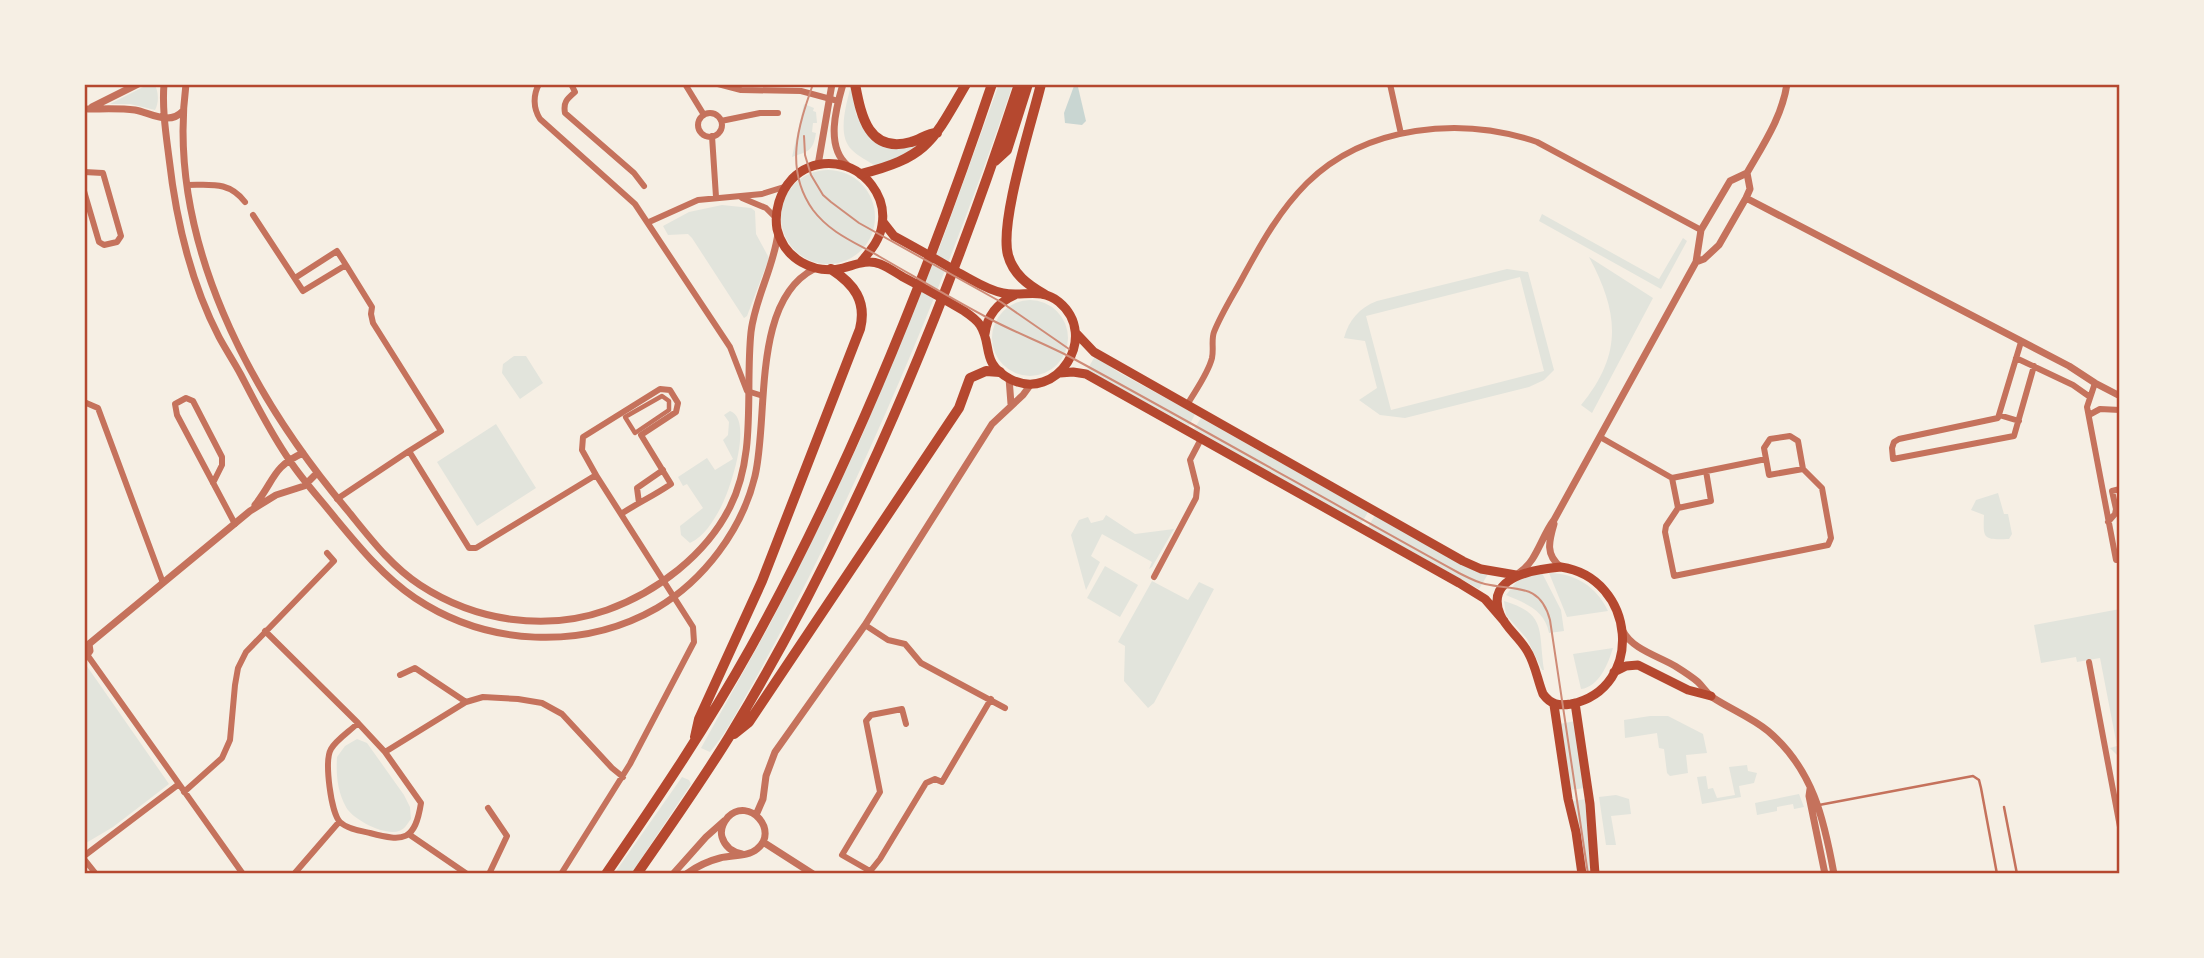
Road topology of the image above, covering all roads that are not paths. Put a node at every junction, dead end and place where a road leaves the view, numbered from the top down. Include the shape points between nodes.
1 (138, 84) edge
2 (164, 84) edge
3 (186, 84) edge
4 (540, 84) edge
5 (570, 84) edge
6 (685, 84) edge
7 (718, 84) edge
8 (832, 84) edge
9 (844, 84) edge
10 (855, 84) edge
11 (966, 84) edge
12 (992, 84) edge
13 (1019, 84) edge
14 (1028, 84) edge
15 (1041, 84) edge
16 (1390, 84) edge
17 (1787, 84) edge
18 (833, 100) junction
19 (86, 110) edge
20 (183, 111) junction
21 (778, 113) dead end
22 (704, 115) junction
23 (164, 118) junction
24 (721, 121) junction
25 (937, 133) junction
26 (1401, 134) junction
27 (712, 136) junction
28 (993, 164) junction
29 (818, 165) junction
30 (851, 168) junction
31 (84, 172) edge
32 (1747, 173) junction
33 (861, 174) junction
34 (1730, 181) junction
35 (187, 185) junction
36 (644, 186) dead end
37 (786, 187) junction
38 (1750, 189) junction
39 (84, 191) edge
40 (737, 196) junction
41 (716, 197) junction
42 (1746, 198) junction
43 (245, 202) dead end
44 (253, 215) dead end
45 (776, 218) junction
46 (649, 222) junction
47 (883, 222) junction
48 (1701, 230) junction
49 (778, 232) junction
50 (1699, 239) junction
51 (1719, 245) junction
52 (861, 262) junction
53 (1696, 262) junction
54 (346, 265) junction
55 (814, 269) junction
56 (831, 269) junction
57 (295, 278) junction
58 (1016, 294) junction
59 (1044, 294) junction
60 (1076, 332) junction
61 (985, 337) junction
62 (2021, 342) junction
63 (2016, 358) junction
64 (2034, 366) junction
65 (1058, 374) junction
66 (1005, 375) junction
67 (2095, 383) junction
68 (1031, 384) junction
69 (748, 392) junction
70 (662, 396) joint
71 (763, 396) junction
72 (2120, 396) edge
73 (2090, 397) junction
74 (84, 402) edge
75 (1011, 404) junction
76 (1187, 405) junction
77 (2120, 410) edge
78 (1999, 415) junction
79 (2089, 415) junction
80 (2019, 421) junction
81 (1600, 437) junction
82 (1201, 439) junction
83 (409, 451) junction
84 (303, 453) junction
85 (1766, 458) junction
86 (289, 460) junction
87 (1803, 469) junction
88 (663, 470) junction
89 (1706, 471) junction
90 (316, 474) junction
91 (596, 475) junction
92 (1672, 478) junction
93 (213, 483) junction
94 (307, 484) junction
95 (2120, 489) edge
96 (337, 499) junction
97 (639, 503) junction
98 (1678, 508) junction
99 (250, 511) junction
100 (621, 514) junction
101 (1554, 520) junction
102 (2108, 522) junction
103 (234, 524) junction
104 (327, 553) dead end
105 (2118, 562) edge
106 (1562, 567) junction
107 (1516, 575) junction
108 (1154, 577) dead end
109 (663, 580) junction
110 (163, 583) junction
111 (675, 596) junction
112 (1504, 621) junction
113 (865, 625) junction
114 (1623, 630) junction
115 (265, 631) junction
116 (87, 642) edge
117 (86, 658) edge
118 (2089, 662) dead end
119 (1612, 673) junction
120 (400, 675) dead end
121 (1711, 696) junction
122 (991, 699) junction
123 (466, 702) junction
124 (1576, 703) junction
125 (1554, 705) junction
126 (1005, 708) dead end
127 (358, 723) junction
128 (906, 724) dead end
129 (728, 738) junction
130 (694, 742) junction
131 (385, 752) junction
132 (2120, 765) edge
133 (2109, 767) junction
134 (623, 777) junction
135 (179, 784) junction
136 (1810, 789) junction
137 (184, 792) junction
138 (1819, 805) junction
139 (2004, 807) dead end
140 (488, 808) dead end
141 (756, 815) junction
142 (730, 816) junction
143 (339, 822) junction
144 (2120, 827) edge
145 (410, 835) junction
146 (763, 842) junction
147 (742, 854) junction
148 (84, 857) edge
149 (869, 872) edge
150 (96, 874) edge
151 (243, 874) edge
152 (294, 874) edge
153 (467, 874) edge
154 (489, 874) edge
155 (561, 874) edge
156 (606, 874) edge
157 (637, 874) edge
158 (673, 874) edge
159 (685, 874) edge
160 (813, 874) edge
161 (1582, 874) edge
162 (1595, 874) edge
163 (1825, 874) edge
164 (1834, 874) edge
165 (1997, 874) edge
166 (2017, 874) edge

1 - 19 street
2 - 23 street
3 - 20 street
4 - 46 street via 536,110 547,126 619,187
5 - 36 street via 575,92 566,100 565,113
6 - 22 street
7 - 18 street via 741,90 801,91
8 - 18 street
9 - 18 street
10 - 25 highway via 862,119 878,137 903,144
11 - 25 highway
12 - 130 highway via 934,244 843,462 752,645
13 - 28 highway
14 - 28 highway via 1007,150
15 - 59 highway via 1010,208 1006,243 1020,276
16 - 26 street
17 - 32 street via 1771,131
18 - 29 street
18 - 30 street via 835,138 841,158
19 - 23 street via 135,110
20 - 23 street
20 - 35 street
21 - 24 street
22 - 24 street via 712,113
22 - 27 street via 699,131
23 - 86 street via 176,214 193,275 220,339
24 - 27 street via 719,132
25 - 33 highway via 912,157
26 - 48 street via 1473,128 1518,135
26 - 76 street via 1332,163 1308,181 1284,209 1217,325 1212,359
27 - 41 street
28 - 129 highway via 869,467 809,594
29 - 30 main road
29 - 37 main road via 801,171
30 - 33 main road
31 - 39 street via 103,173 121,236 117,242 99,243
32 - 34 street
32 - 38 street
33 - 47 main road via 879,196
34 - 38 street via 1742,179
34 - 48 street
35 - 43 street via 229,187
35 - 84 street via 202,254 223,309 249,365
37 - 40 street
37 - 45 main road
38 - 42 street
40 - 41 street
40 - 45 street via 766,208
41 - 46 street via 689,203
42 - 51 street
42 - 62 street
44 - 57 street
45 - 49 main road
46 - 69 street via 730,347
47 - 52 main road via 876,244
47 - 58 main road via 888,231 976,282 1000,293
48 - 50 street
49 - 55 main road via 793,256
49 - 69 street via 754,314
50 - 51 street via 1706,247
50 - 53 street
51 - 53 street
52 - 56 main road
52 - 61 main road via 878,263 964,311 978,322
53 - 81 street
54 - 57 street via 303,291
54 - 57 street via 337,251
54 - 83 street via 372,307 373,323 441,431
55 - 56 main road
55 - 71 street via 789,293 773,325
56 - 130 highway via 849,282 860,298 860,329 758,592 699,719
58 - 59 main road
58 - 61 main road via 993,312
59 - 60 main road via 1065,308
60 - 65 main road via 1074,352
60 - 76 main road via 1094,352
61 - 66 main road via 987,354
62 - 63 street
62 - 67 street
63 - 64 street
63 - 78 street
64 - 73 street
64 - 80 street
65 - 68 main road
65 - 82 main road via 1086,374
66 - 68 main road
66 - 75 street
66 - 129 highway via 986,371 970,378 959,408 836,594 749,722
67 - 72 street
67 - 73 street
68 - 75 street
69 - 71 street
69 - 109 street via 744,459 735,496 722,522 696,554
70 - 70 street via 669,410 635,433 625,417
71 - 111 street via 757,468 746,502 711,562
73 - 79 street
74 - 110 street via 98,408
75 - 113 street via 992,424
76 - 107 main road via 1463,561
77 - 79 street via 2100,409
78 - 80 street
78 - 80 street via 1899,439 1892,447 1894,459 2014,436
79 - 102 street
81 - 92 street
81 - 101 street
82 - 108 street via 1190,460 1197,488 1195,502
82 - 112 main road via 1459,583 1489,603
83 - 91 street via 469,548
83 - 96 street
84 - 86 street
84 - 90 street
85 - 87 street via 1769,475
85 - 87 street via 1764,449 1770,439 1790,436 1798,441
85 - 89 street
86 - 94 street
86 - 99 street via 275,472 269,489
87 - 98 street via 1822,488 1831,538 1828,545 1674,576 1665,532
88 - 91 street via 641,435 676,412 678,403 670,390 660,389 583,437 582,450
88 - 97 street via 638,488
88 - 97 street via 671,484
89 - 92 street
89 - 98 street via 1711,501
90 - 94 street
90 - 96 street
91 - 100 street
92 - 98 street
93 - 93 street via 174,409 186,398 193,401 223,461
93 - 103 street
94 - 99 street via 275,495
94 - 111 street via 389,579 451,619 475,627 539,639 578,635 639,616
95 - 102 street via 2112,491 2116,509
96 - 109 street via 413,580 454,603 495,617 546,622 587,616 620,605
97 - 100 street
99 - 103 street
100 - 109 street
101 - 106 street via 1549,546
101 - 107 street via 1530,565
102 - 105 street
103 - 110 street
104 - 115 street via 334,561
106 - 107 main road
106 - 114 main road via 1602,586 1616,605
107 - 112 main road via 1502,586 1497,598
109 - 111 street
110 - 116 street
111 - 134 street via 693,627 694,642
112 - 125 main road via 1527,650 1543,694
113 - 122 street via 888,640 905,644 921,663
113 - 141 street via 775,752
114 - 119 main road
114 - 121 street via 1632,643 1684,671
115 - 127 street
115 - 137 street via 238,668 230,740 222,758
116 - 117 street via 90,651
117 - 135 street
118 - 133 street
119 - 121 main road via 1639,665 1688,690
119 - 124 main road via 1601,688
120 - 123 street via 415,668
121 - 136 street via 1769,731
122 - 126 street
122 - 149 street via 942,782 926,783
123 - 131 street
123 - 134 street via 483,697 518,699 552,707
124 - 125 main road
124 - 162 main road
125 - 161 main road
127 - 131 street
127 - 143 street via 331,748 329,757
128 - 149 street via 902,709 870,715 866,721 880,792 842,855
129 - 157 highway
130 - 156 highway
131 - 145 street via 421,803
132 - 133 street
133 - 144 street
134 - 155 street
135 - 137 street
135 - 148 street
136 - 138 street
136 - 163 street
137 - 151 street
138 - 164 street
138 - 165 lane via 1973,776 1981,788
139 - 166 lane
140 - 154 street via 507,836
141 - 142 street via 742,811
141 - 146 street via 765,827
142 - 147 street via 722,827 723,841
142 - 158 street
143 - 145 street via 400,840
143 - 152 street
145 - 153 street
146 - 147 street
146 - 160 street
147 - 159 street via 708,862
148 - 150 street

